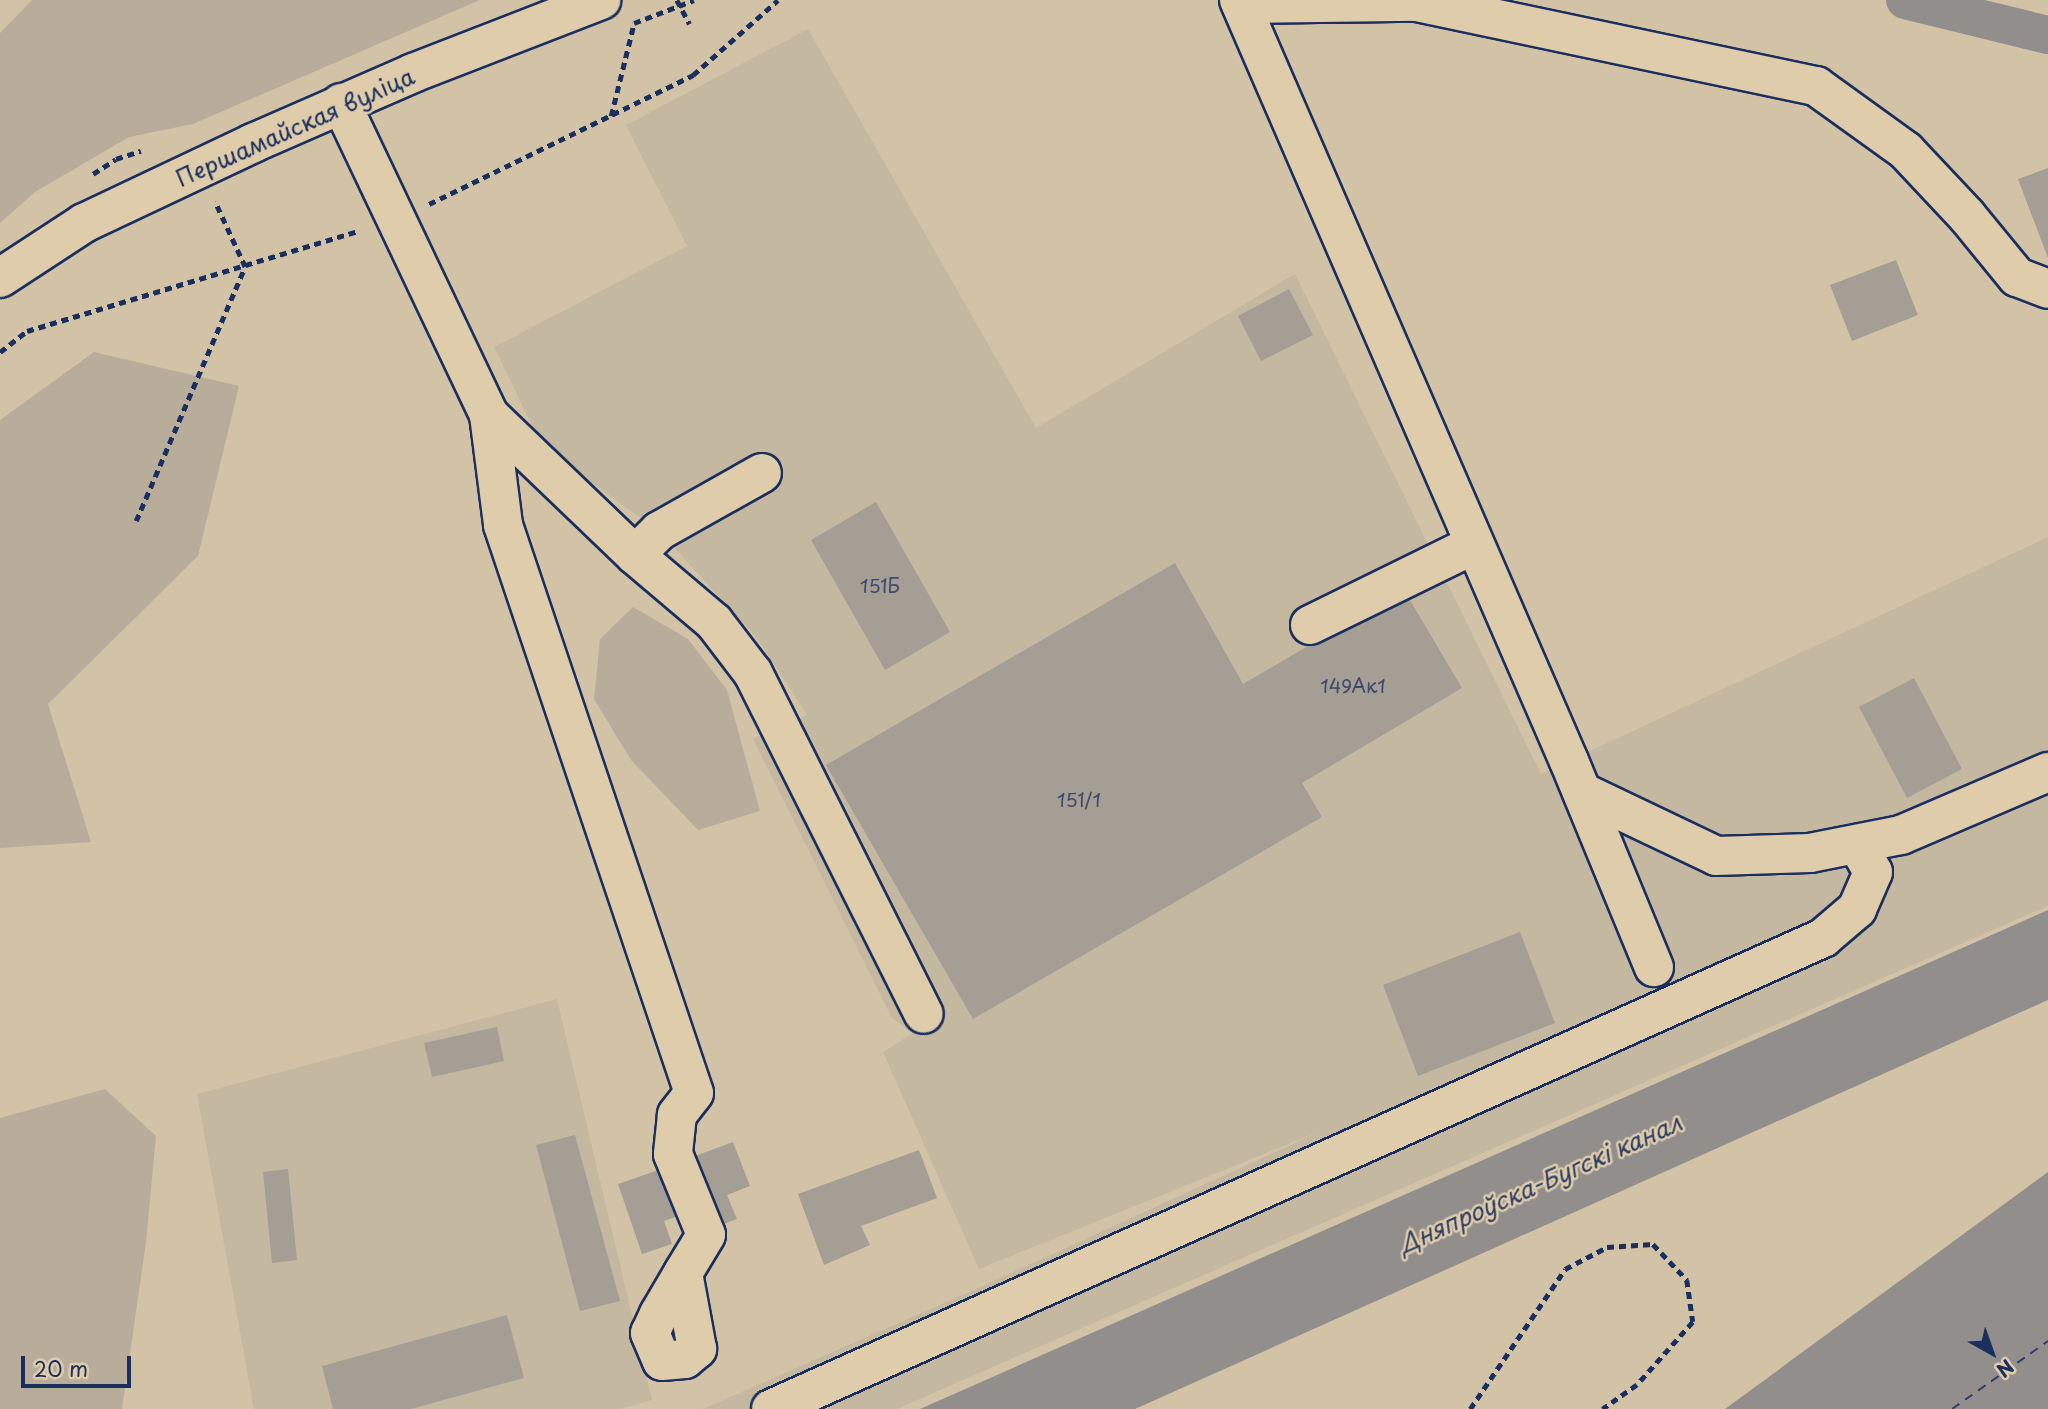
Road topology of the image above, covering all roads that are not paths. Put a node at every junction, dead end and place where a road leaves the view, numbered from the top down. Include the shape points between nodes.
1 (601, 0) edge
2 (1240, 2) edge
3 (341, 103) junction
4 (0, 278) edge
5 (2048, 289) edge
6 (489, 415) junction
7 (762, 473) dead end
8 (1474, 545) junction
9 (635, 555) junction
10 (1310, 625) dead end
11 (2048, 772) edge
12 (1582, 792) junction
13 (1857, 844) junction
14 (1654, 967) dead end
15 (924, 1014) dead end
16 (683, 1273) dead end
17 (771, 1409) edge

1 - 3 main road, Першамайская вуліца
2 - 5 main road via 1417,2 1816,86 1906,151 2017,276
2 - 8 main road
3 - 4 main road, Першамайская вуліца via 84,223
3 - 6 main road
6 - 9 main road
6 - 16 main road via 503,525 694,1093 677,1115 673,1154 706,1235
7 - 9 main road via 659,531
8 - 10 main road
8 - 12 main road
9 - 15 main road via 714,622 753,673
11 - 13 main road via 1901,835
12 - 13 main road via 1716,856 1810,853
12 - 14 main road
13 - 17 main road via 1873,872 1857,909 1823,939

